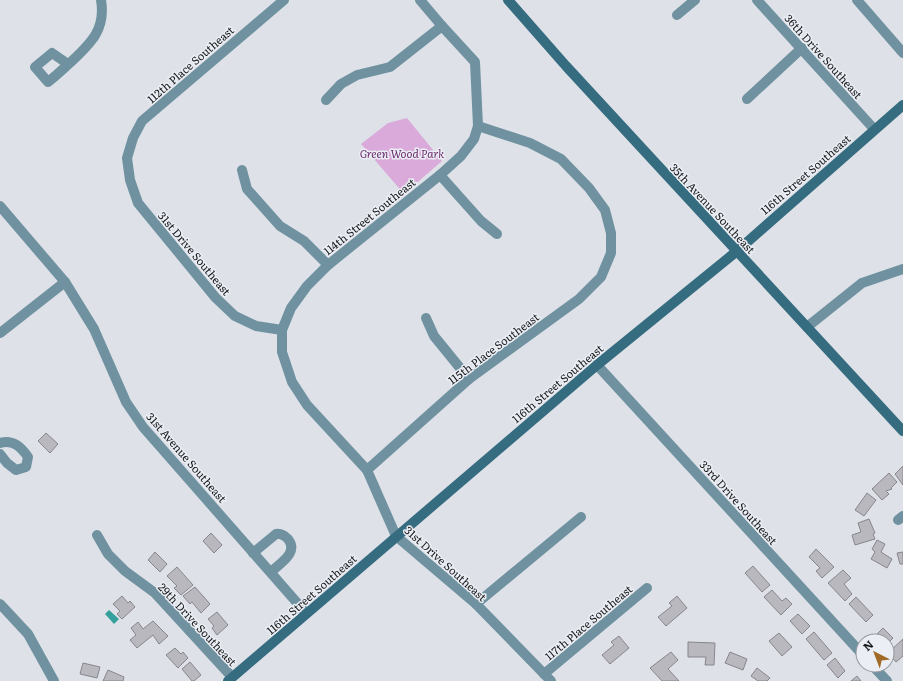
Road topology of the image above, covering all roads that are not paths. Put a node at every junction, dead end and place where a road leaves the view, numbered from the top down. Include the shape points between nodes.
1 (101, 0) edge
2 (284, 0) edge
3 (420, 0) edge
4 (508, 0) edge
5 (695, 0) edge
6 (757, 0) edge
7 (857, 0) edge
8 (678, 15) dead end
9 (442, 26) junction
10 (802, 48) junction
11 (903, 52) edge
12 (68, 64) dead end
13 (747, 99) dead end
14 (326, 100) dead end
15 (903, 105) edge
16 (478, 126) junction
17 (874, 129) junction
18 (128, 158) joint
19 (242, 170) dead end
20 (440, 174) junction
21 (0, 206) edge
22 (497, 234) dead end
23 (737, 250) junction
24 (328, 265) junction
25 (903, 269) edge
26 (65, 282) junction
27 (426, 318) dead end
28 (807, 327) junction
29 (282, 330) junction
30 (0, 333) edge
31 (597, 365) junction
32 (469, 379) junction
33 (903, 431) edge
34 (0, 443) edge
35 (0, 454) edge
36 (367, 470) junction
37 (581, 517) dead end
38 (97, 535) dead end
39 (396, 536) junction
40 (254, 553) junction
41 (271, 572) junction
42 (647, 588) dead end
43 (0, 604) edge
44 (476, 604) junction
45 (306, 613) junction
46 (855, 646) edge
47 (880, 673) edge
48 (548, 678) edge
49 (230, 679) edge
50 (54, 681) edge
51 (887, 681) edge

1 - 12 street via 102,23 92,42
2 - 18 street, 112th Place Southeast via 142,121 133,138
3 - 9 street
4 - 23 street, 35th Avenue Southeast
5 - 8 street
6 - 10 street, 36th Drive Southeast
7 - 11 street
9 - 14 street via 390,67 357,75 341,84
9 - 16 street via 476,62
10 - 13 street
10 - 17 street, 36th Drive Southeast
15 - 17 street, 116th Street Southeast
16 - 20 street, 114th Street Southeast via 474,139 461,156
16 - 32 street, 115th Place Southeast via 530,143 561,159 589,188 605,210 611,233 611,253 600,277 579,299
17 - 23 street, 116th Street Southeast
18 - 29 street, 31st Drive Southeast via 130,180 138,203 215,298 235,316 256,326
19 - 24 street via 247,189 280,226 304,242
20 - 22 street via 481,221
20 - 24 street, 114th Street Southeast
21 - 26 street, 31st Avenue Southeast
23 - 28 street, 35th Avenue Southeast
23 - 31 street, 116th Street Southeast
24 - 29 street, 114th Street Southeast via 307,286 295,303
25 - 28 street via 862,284
26 - 30 street
26 - 40 street, 31st Avenue Southeast via 94,329 126,402 143,427
27 - 32 street via 434,336
28 - 33 street, 35th Avenue Southeast
29 - 36 street, 31st Drive Southeast via 282,352 292,382 307,405
31 - 39 street, 116th Street Southeast
31 - 46 street, 33rd Drive Southeast
32 - 36 street, 115th Place Southeast
34 - 35 street via 8,441 21,447 28,457 26,466 16,470
36 - 39 street, 31st Drive Southeast
37 - 44 street
38 - 49 street, 29th Drive Southeast via 108,554 155,593
39 - 44 street, 31st Drive Southeast
39 - 45 street, 116th Street Southeast
40 - 41 street, 31st Avenue Southeast
40 - 41 street via 276,534 287,538 292,547 291,552
41 - 45 street, 31st Avenue Southeast
42 - 48 street, 117th Place Southeast
43 - 50 street via 28,634
44 - 48 street, 31st Drive Southeast
45 - 49 street, 116th Street Southeast
47 - 51 street

